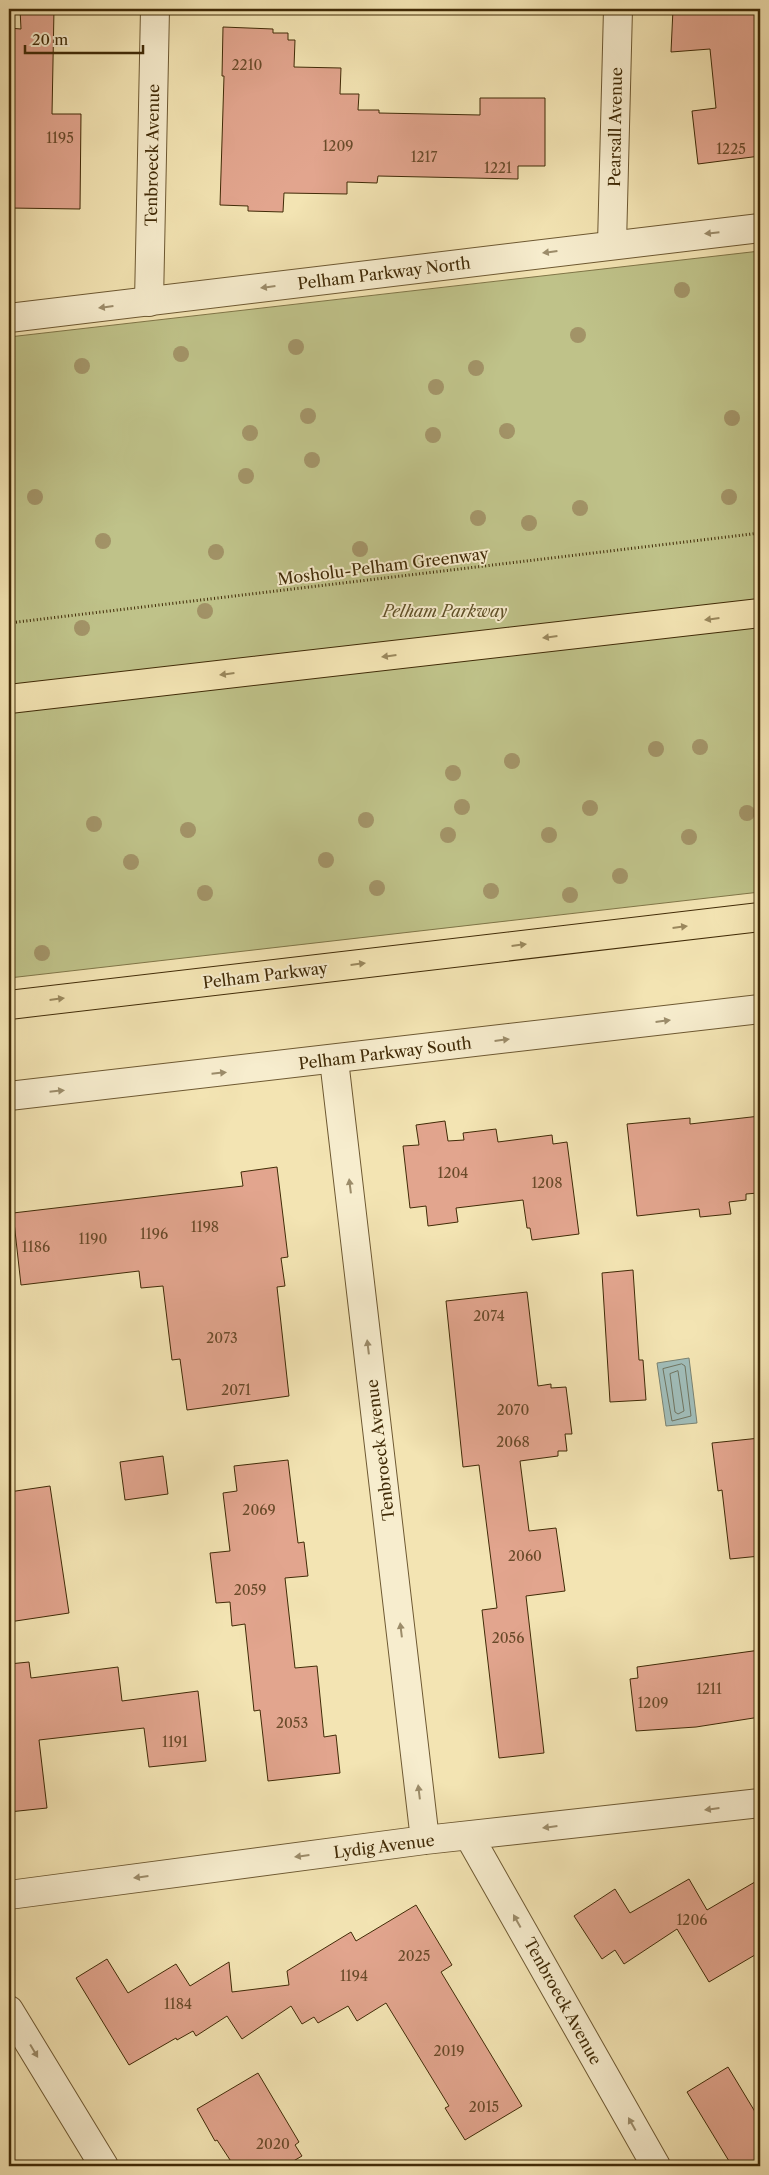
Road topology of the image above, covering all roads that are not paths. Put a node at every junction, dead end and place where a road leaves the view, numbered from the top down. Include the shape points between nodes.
1 (155, 9) edge
2 (618, 9) edge
3 (760, 228) edge
4 (612, 244) junction
5 (149, 302) junction
6 (9, 318) edge
7 (760, 613) edge
8 (9, 699) edge
9 (760, 917) edge
10 (9, 1005) edge
11 (760, 1009) edge
12 (334, 1060) junction
13 (9, 1096) edge
14 (760, 1803) edge
15 (469, 1836) junction
16 (425, 1840) junction
17 (9, 1895) edge
18 (9, 2010) edge
19 (104, 2166) edge
20 (656, 2166) edge

1 - 5 street, Tenbroeck Avenue
2 - 4 street, Pearsall Avenue
3 -> 4 street, Pelham Parkway North
4 -> 5 street, Pelham Parkway North
5 -> 6 street, Pelham Parkway North
7 -> 8 main road
10 -> 9 main road, Pelham Parkway
12 -> 11 street, Pelham Parkway South
13 -> 12 street, Pelham Parkway South
16 -> 12 street, Tenbroeck Avenue
14 -> 15 street, Lydig Avenue
15 - 16 street, Lydig Avenue
20 -> 15 street, Tenbroeck Avenue
16 -> 17 street, Lydig Avenue
18 -> 19 street

